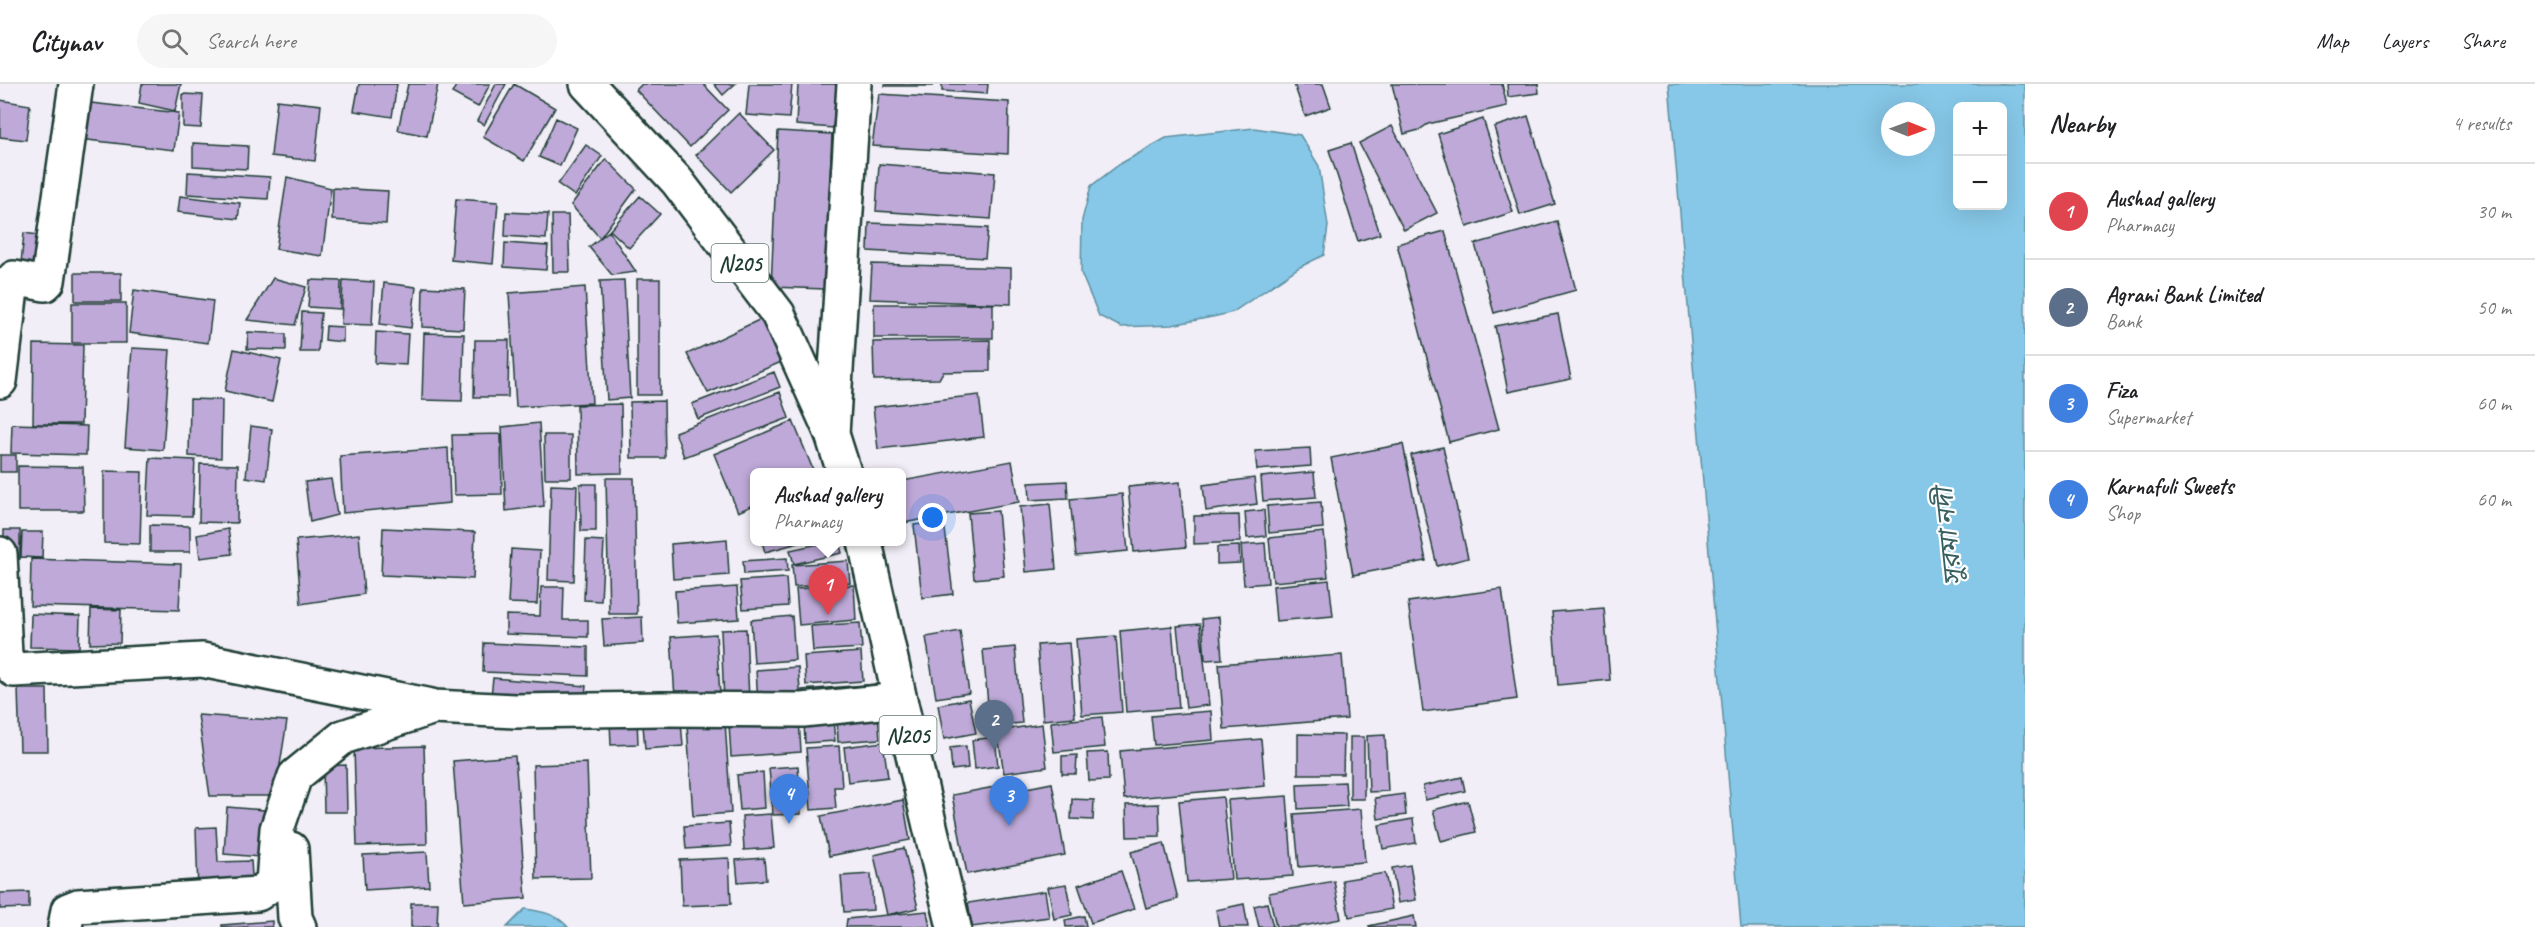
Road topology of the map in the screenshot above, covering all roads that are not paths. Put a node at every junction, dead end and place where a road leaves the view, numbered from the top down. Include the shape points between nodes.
1 (76, 84) edge
2 (587, 84) edge
3 (854, 84) edge
4 (0, 381) edge
5 (832, 434) junction
6 (843, 468) edge
7 (866, 546) edge
8 (0, 554) edge
9 (900, 700) junction
10 (434, 707) junction
11 (295, 776) junction
12 (65, 927) edge
13 (299, 927) edge
14 (954, 927) edge

1 - 4 main road via 48,281 12,281
2 - 5 main road, N205 via 677,181 778,314
3 - 5 main road
5 - 6 main road, N205
7 - 9 main road, N205
8 - 10 main road via 5,655 15,670 202,660
9 - 10 main road via 803,710 515,711
9 - 14 main road, N205
10 - 11 main road via 343,737
11 - 12 main road via 277,829 273,883 258,894 78,906 68,910
11 - 13 main road via 290,834 295,918

